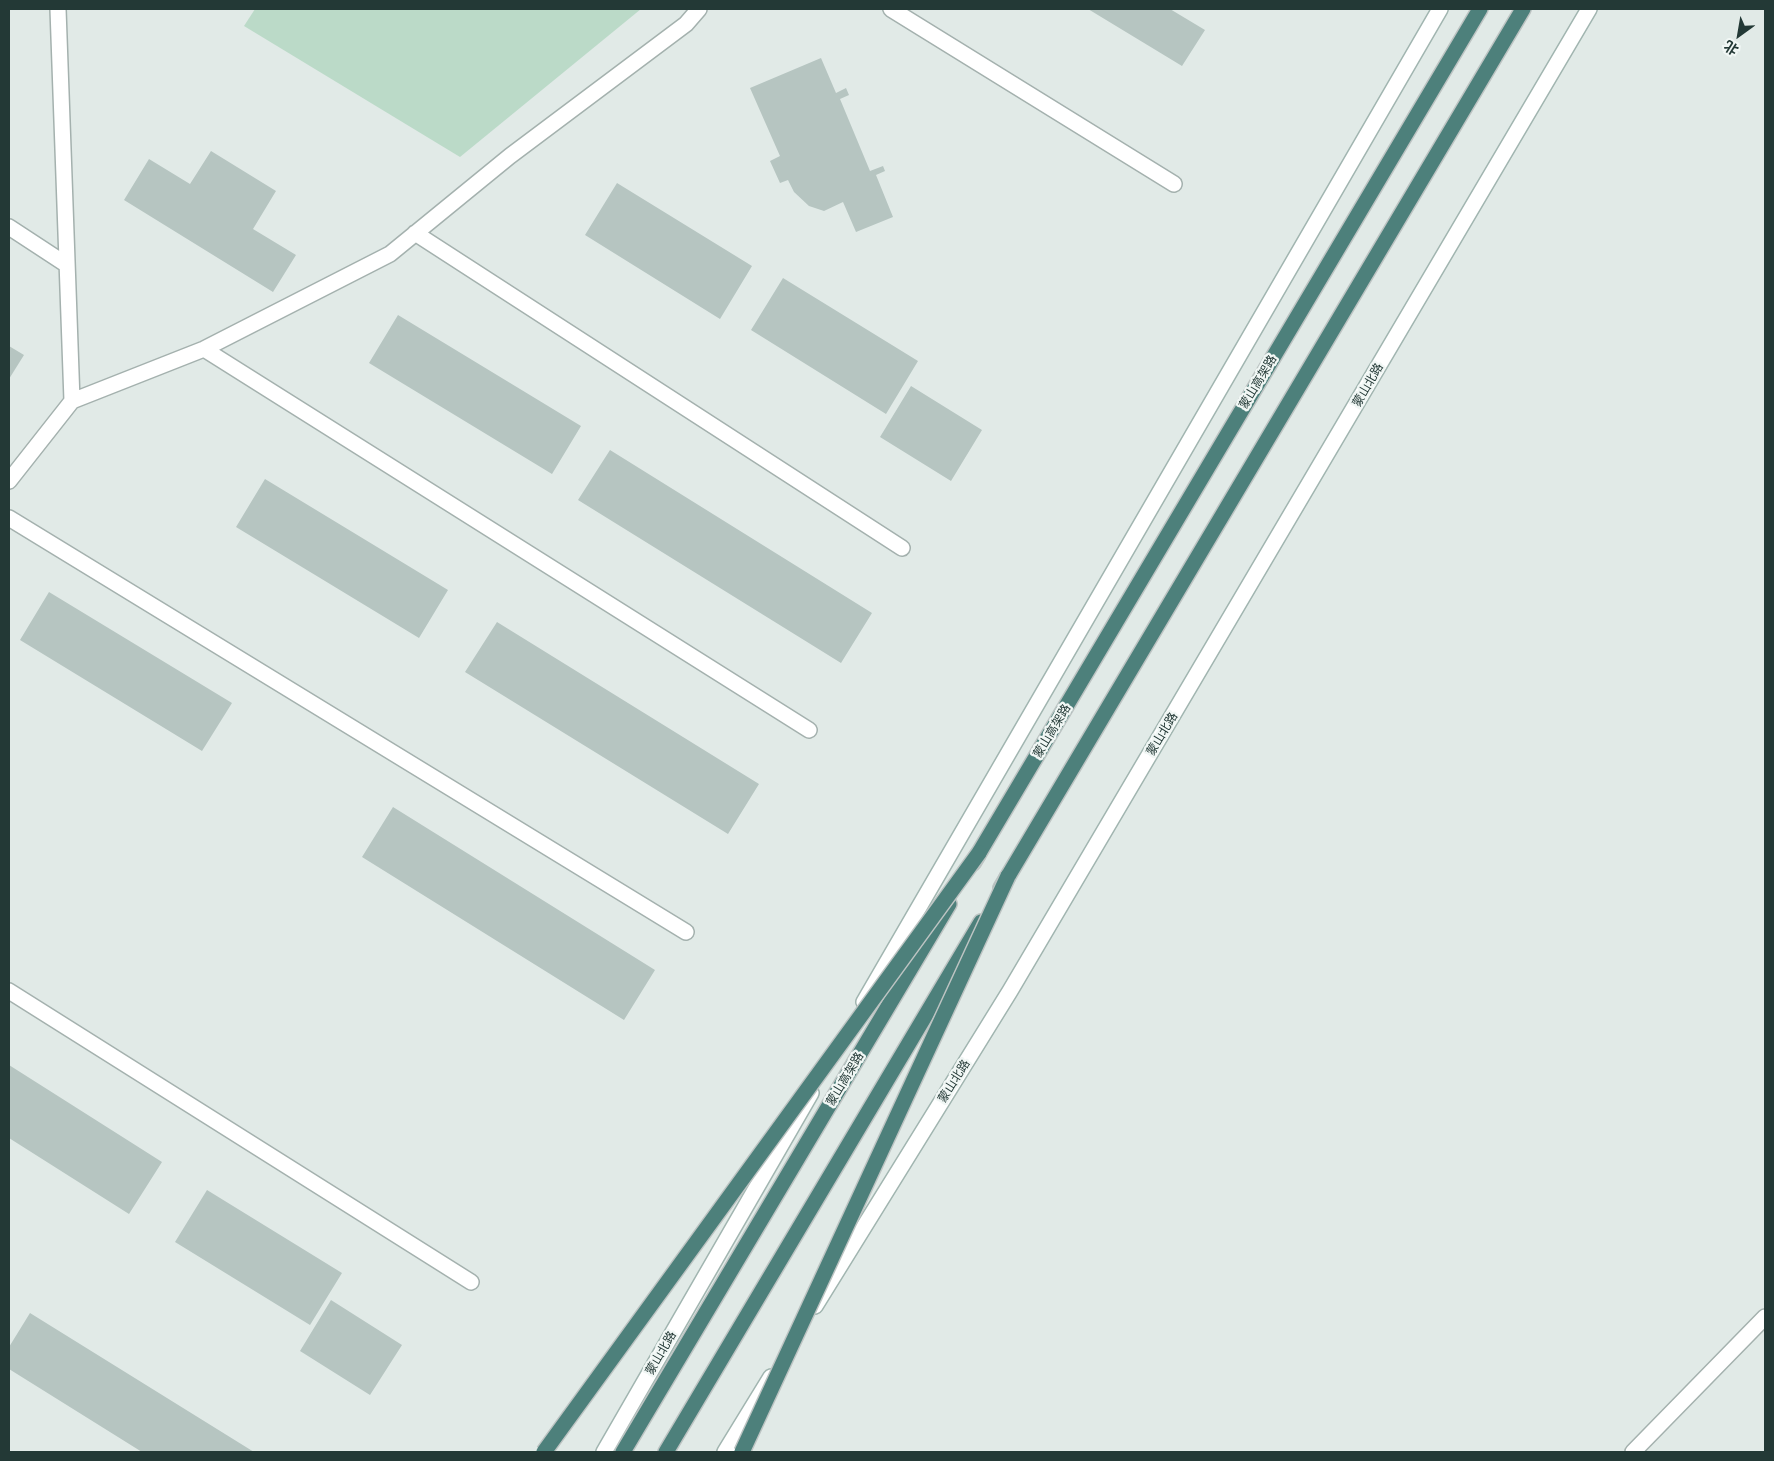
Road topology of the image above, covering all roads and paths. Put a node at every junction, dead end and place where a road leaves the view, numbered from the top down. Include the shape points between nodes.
1 (58, 9) edge
2 (699, 9) edge
3 (891, 9) edge
4 (1440, 9) edge
5 (1480, 9) edge
6 (1523, 9) edge
7 (1589, 9) edge
8 (1174, 184) dead end
9 (9, 227) edge
10 (415, 233) junction
11 (67, 265) junction
12 (204, 348) junction
13 (72, 401) junction
14 (9, 481) edge
15 (9, 518) edge
16 (902, 548) dead end
17 (809, 730) dead end
18 (979, 854) junction
19 (1008, 876) junction
20 (686, 932) dead end
21 (9, 991) edge
22 (471, 1282) dead end
23 (1765, 1317) edge
24 (544, 1452) edge
25 (604, 1452) edge
26 (623, 1452) edge
27 (666, 1452) edge
28 (725, 1452) edge
29 (742, 1452) edge
30 (1633, 1452) edge

1 - 11 street
2 - 10 street via 686,24 510,156
3 - 8 street
4 - 25 street, 蒙山北路
5 - 18 highway, 蒙山高架路
6 - 19 highway
7 - 28 street, 蒙山北路 via 1010,991
9 - 11 street
10 - 12 street via 390,254
10 - 16 street
11 - 13 street
12 - 13 street
12 - 17 street
13 - 14 street
15 - 20 street
18 - 24 highway, bridge
18 - 26 highway, 蒙山高架路, bridge
19 - 27 highway, bridge
19 - 29 highway, bridge
21 - 22 street
23 - 30 street

